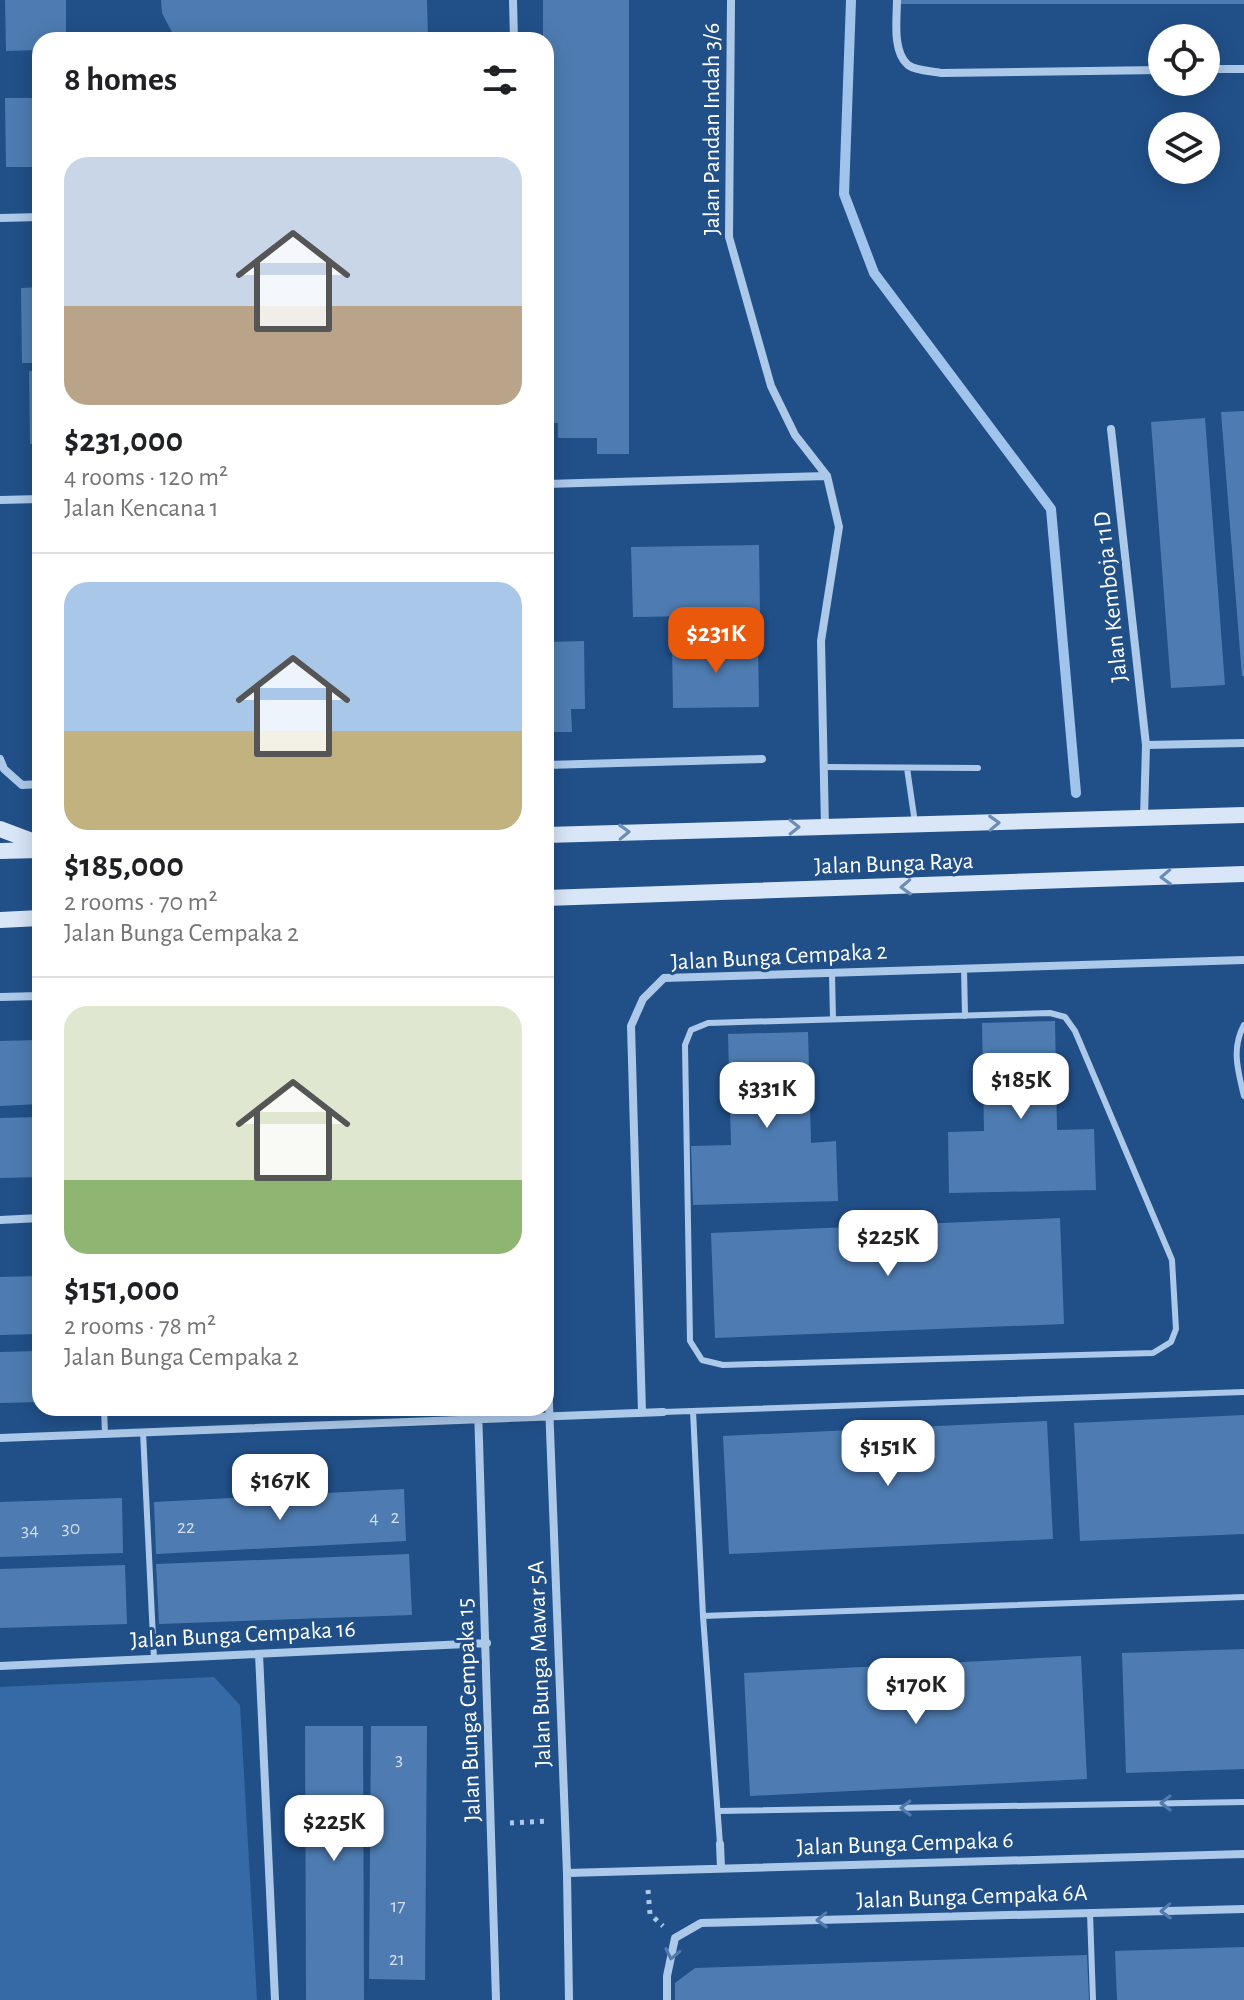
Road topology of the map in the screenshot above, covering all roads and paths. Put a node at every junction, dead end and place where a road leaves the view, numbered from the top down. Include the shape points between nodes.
1 (513, 0) edge
2 (731, 0) edge
3 (897, 0) edge
4 (514, 32) edge
5 (1220, 69) edge
6 (1244, 69) edge
7 (1148, 70) edge
8 (32, 217) edge
9 (0, 218) edge
10 (1111, 429) dead end
11 (827, 476) junction
12 (554, 484) edge
13 (32, 499) edge
14 (0, 500) edge
15 (1244, 743) edge
16 (1146, 745) junction
17 (0, 759) edge
18 (762, 759) dead end
19 (554, 765) edge
20 (825, 767) junction
21 (907, 768) junction
22 (978, 768) dead end
23 (32, 784) edge
24 (1144, 810) junction
25 (1244, 815) edge
26 (916, 826) junction
27 (825, 827) junction
28 (0, 829) edge
29 (554, 835) edge
30 (32, 843) edge
31 (32, 848) edge
32 (0, 851) edge
33 (1244, 874) edge
34 (554, 898) edge
35 (32, 918) edge
36 (0, 920) edge
37 (1244, 960) edge
38 (964, 968) junction
39 (832, 973) junction
40 (32, 996) edge
41 (0, 997) edge
42 (965, 1016) junction
43 (833, 1019) junction
44 (1244, 1025) edge
45 (1244, 1096) edge
46 (32, 1218) edge
47 (0, 1220) edge
48 (1244, 1392) edge
49 (693, 1411) junction
50 (642, 1412) junction
51 (663, 1412) joint
52 (104, 1416) edge
53 (479, 1416) edge
54 (550, 1416) joint
55 (554, 1416) edge
56 (479, 1419) junction
57 (143, 1432) junction
58 (105, 1434) junction
59 (0, 1438) edge
60 (1244, 1597) edge
61 (703, 1616) junction
62 (487, 1643) junction
63 (259, 1654) junction
64 (154, 1659) junction
65 (0, 1666) edge
66 (1244, 1802) edge
67 (718, 1811) junction
68 (565, 1821) junction
69 (491, 1824) junction
70 (720, 1844) joint
71 (1244, 1854) edge
72 (721, 1868) junction
73 (647, 1870) junction
74 (567, 1873) junction
75 (1244, 1909) edge
76 (1090, 1913) junction
77 (675, 1938) junction
78 (275, 2000) edge
79 (496, 2000) edge
80 (569, 2000) edge
81 (667, 2000) edge
82 (1093, 2000) edge

1 - 4 street
2 - 11 street, Jalan Pandan Indah 3/6 via 729,237 771,386 795,435
3 - 7 street via 899,51 908,65 941,73
5 - 6 street
8 - 9 street
10 - 16 street, Jalan Kemboja 11D
11 - 12 street
11 - 20 street via 839,527 821,641
13 - 14 street
15 - 16 street
16 - 24 street, Jalan Kemboja 11D
17 - 23 street via 22,785
18 - 19 street
20 - 21 lane
20 - 27 street
21 - 22 lane
21 - 26 lane
24 - 25 street, Jalan Bunga Raya
26 -> 24 street, Jalan Bunga Raya
26 - 27 street, Jalan Bunga Raya
29 -> 27 street, Jalan Bunga Raya
28 - 30 street
31 - 32 street
33 -> 34 street, Jalan Bunga Raya
35 - 36 street
37 - 38 street, Jalan Bunga Cempaka 2
38 - 39 street, Jalan Bunga Cempaka 2
38 - 42 lane
39 - 43 lane
39 - 50 street, Jalan Bunga Cempaka 2 via 664,978 643,999 631,1026
40 - 41 street
42 - 43 lane
42 - 43 lane via 1050,1013 1065,1017 1075,1031 1172,1260 1176,1329 1171,1342 1153,1353 723,1365 702,1360 690,1341 685,1045 691,1030 708,1023
44 - 45 lane via 1235,1058
46 - 47 street
48 - 49 lane
49 - 51 lane
49 - 61 lane
50 - 51 street
50 - 55 street
52 - 58 lane
53 - 56 street, Jalan Bunga Cempaka 15
54 - 56 street
54 - 68 street, Jalan Bunga Mawar 5A
56 - 57 street
56 - 62 street, Jalan Bunga Cempaka 15
57 - 58 street
57 - 64 lane
58 - 59 street
60 - 61 lane
61 - 67 lane
62 - 63 street, Jalan Bunga Cempaka 16
62 - 69 street, Jalan Bunga Cempaka 15
63 - 64 street, Jalan Bunga Cempaka 16
63 - 78 street
64 - 65 street, Jalan Bunga Cempaka 16
66 -> 67 lane
67 - 70 lane
68 - 69 path
68 - 74 street, Jalan Bunga Mawar 5A
69 - 79 street, Jalan Bunga Cempaka 15
70 - 72 street
71 - 72 street, Jalan Bunga Cempaka 6
72 - 73 street, Jalan Bunga Cempaka 6
73 - 74 street, Jalan Bunga Cempaka 6
73 - 77 path via 650,1914
74 - 80 street, Jalan Bunga Mawar 5A
75 -> 76 street, Jalan Bunga Cempaka 6A
76 -> 77 street, Jalan Bunga Cempaka 6A via 701,1923
76 - 82 lane
77 -> 81 street

